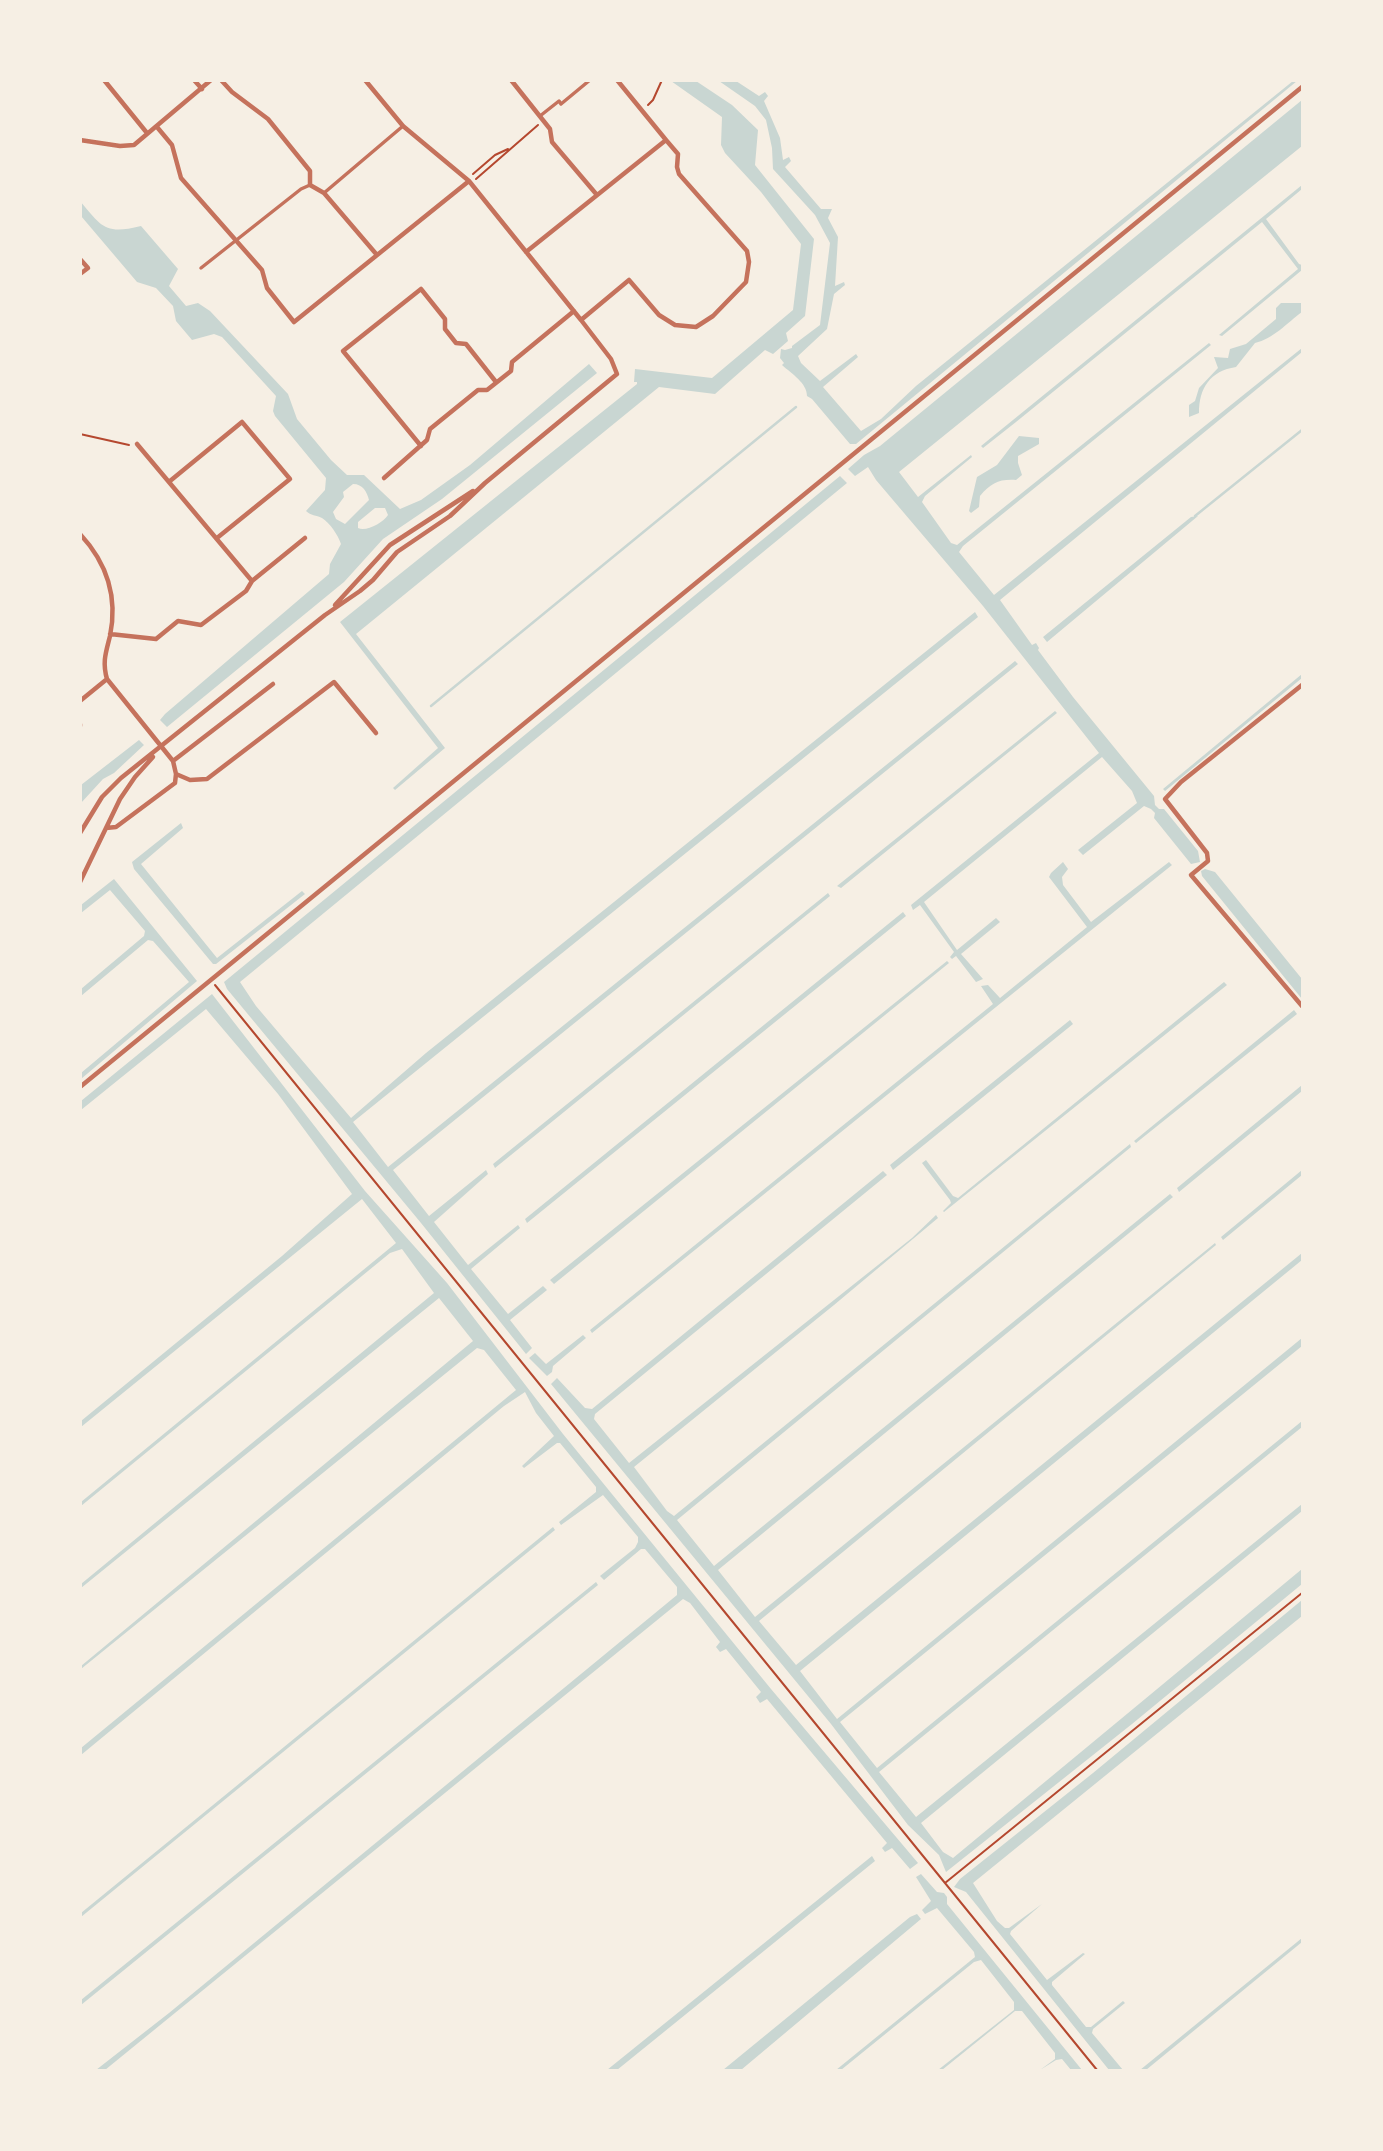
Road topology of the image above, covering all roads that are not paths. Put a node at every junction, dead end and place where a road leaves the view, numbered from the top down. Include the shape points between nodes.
1 (104, 80) edge
2 (194, 80) edge
3 (211, 80) edge
4 (221, 80) edge
5 (365, 80) edge
6 (375, 80) edge
7 (511, 80) edge
8 (590, 80) edge
9 (617, 80) edge
10 (369, 86) junction
11 (1303, 87) edge
12 (202, 89) junction
13 (541, 118) junction
14 (403, 126) junction
15 (157, 127) junction
16 (147, 132) junction
17 (80, 140) edge
18 (666, 141) junction
19 (468, 181) junction
20 (310, 185) junction
21 (324, 193) junction
22 (597, 195) junction
23 (237, 240) junction
24 (526, 252) junction
25 (377, 255) junction
26 (80, 259) edge
27 (201, 268) dead end
28 (80, 274) edge
29 (574, 312) junction
30 (581, 320) junction
31 (496, 382) junction
32 (137, 444) road end
33 (421, 446) junction
34 (384, 478) dead end
35 (170, 481) junction
36 (485, 483) junction
37 (80, 534) edge
38 (217, 538) junction
39 (305, 538) dead end
40 (86, 540) junction
41 (80, 544) edge
42 (252, 582) junction
43 (326, 615) junction
44 (110, 634) junction
45 (107, 679) junction
46 (273, 684) dead end
47 (1303, 685) edge
48 (80, 701) edge
49 (376, 733) dead end
50 (161, 748) junction
51 (173, 761) junction
52 (176, 774) junction
53 (106, 828) junction
54 (80, 833) edge
55 (80, 882) edge
56 (1303, 1006) edge
57 (80, 1087) edge

1 - 16 street
2 - 12 street
3 - 12 street
4 - 20 street via 268,119 310,171
5 - 10 street
6 - 10 street
7 - 13 street
8 - 13 street
9 - 18 street
10 - 14 street
11 - 57 street
12 - 15 street
13 - 22 street via 550,129 552,142
14 - 19 street
14 - 21 street
15 - 16 street
15 - 23 street via 172,145 181,178
16 - 17 street via 134,145
18 - 22 street
18 - 30 street via 678,155 679,174 747,251 746,282 696,327 675,325 659,315 629,280
19 - 24 street
19 - 25 street
20 - 21 street
20 - 23 street
21 - 25 street
22 - 24 street
23 - 25 street via 294,322
23 - 27 street
24 - 29 street
26 - 28 street via 88,268
29 - 30 street
29 - 31 street via 512,362 511,370
30 - 36 street via 617,374
31 - 33 street via 487,390 478,390 430,429
31 - 33 street via 466,344 456,343 445,329 445,318 421,289 343,351
32 - 35 street
33 - 34 street
35 - 38 street
35 - 38 street via 242,422 290,478
36 - 43 street
36 - 43 street via 390,545
37 - 40 street
38 - 42 street
39 - 42 street
40 - 41 street
40 - 44 street via 110,581
42 - 44 street via 201,625 178,621 156,639
43 - 50 street
44 - 45 street via 103,663
45 - 48 street
45 - 50 street
46 - 51 street
47 - 56 street via 1165,799 1207,853 1208,861 1191,875
49 - 52 street via 334,682 207,779 190,780
50 - 51 street
50 - 53 street via 135,777
50 - 54 street via 102,797
51 - 52 street
52 - 53 street via 174,783 116,827
53 - 55 street

